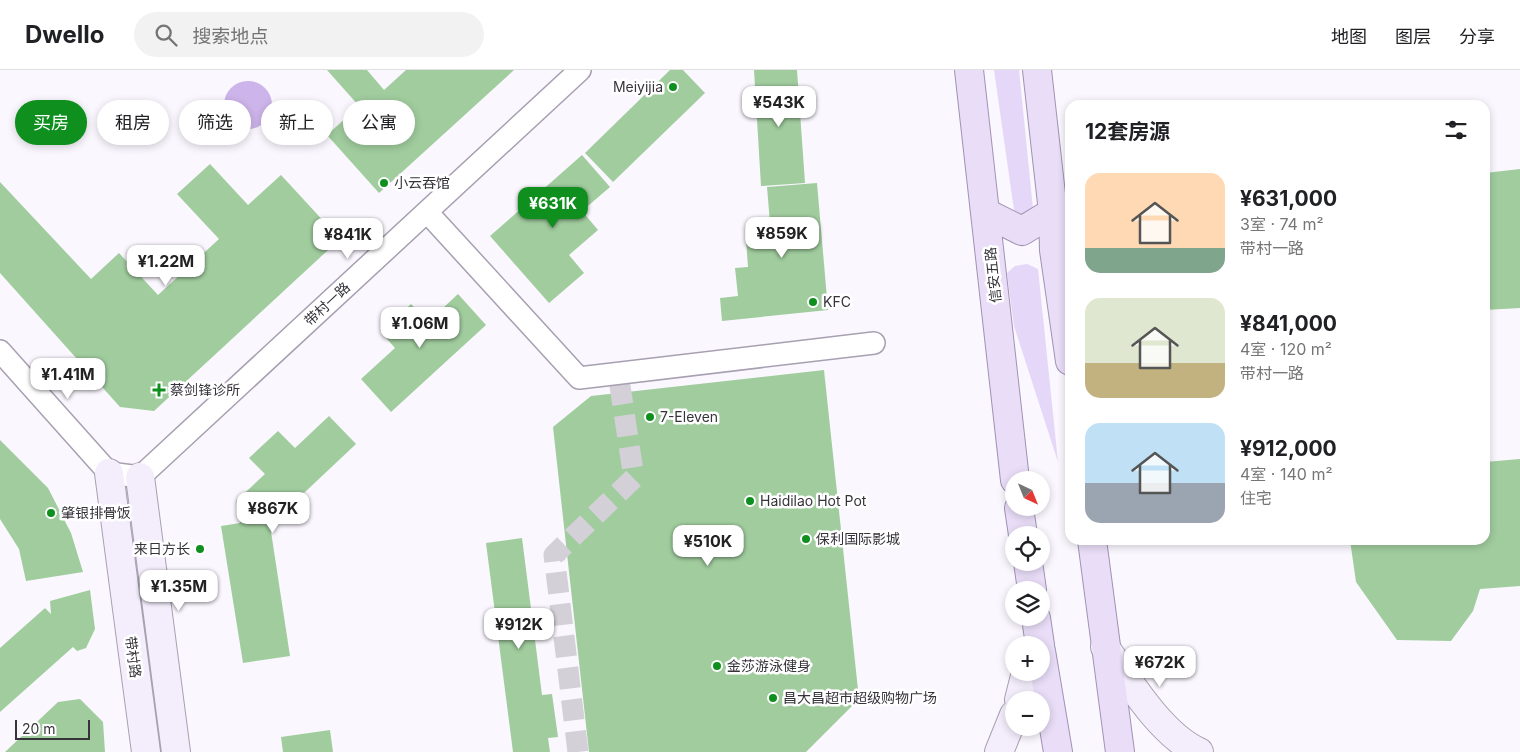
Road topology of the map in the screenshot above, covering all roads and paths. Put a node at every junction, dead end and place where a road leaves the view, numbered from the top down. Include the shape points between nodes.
1 (580, 70) edge
2 (969, 70) edge
3 (1037, 70) edge
4 (426, 212) junction
5 (1053, 212) junction
6 (986, 213) junction
7 (1065, 326) edge
8 (874, 343) dead end
9 (0, 351) edge
10 (1014, 471) edge
11 (109, 473) junction
12 (140, 477) junction
13 (1093, 545) edge
14 (1105, 647) junction
15 (1046, 681) edge
16 (1005, 736) edge
17 (146, 752) edge
18 (176, 752) edge
19 (999, 752) edge
20 (1058, 752) edge
21 (1120, 752) edge
22 (1199, 752) edge

1 - 4 street, 带村一路
2 - 6 main road, 信安五路
3 - 5 main road
4 - 8 street via 578,378
4 - 12 street, 带村一路
5 - 6 main road via 1022,231
5 - 7 main road via 1054,250
6 - 10 main road, 信安五路
9 - 11 street
11 - 12 street
11 - 17 street, 带村路
12 - 18 street
13 - 14 main road
14 - 21 main road
14 - 22 street via 1170,731
15 - 20 main road
16 - 19 street

